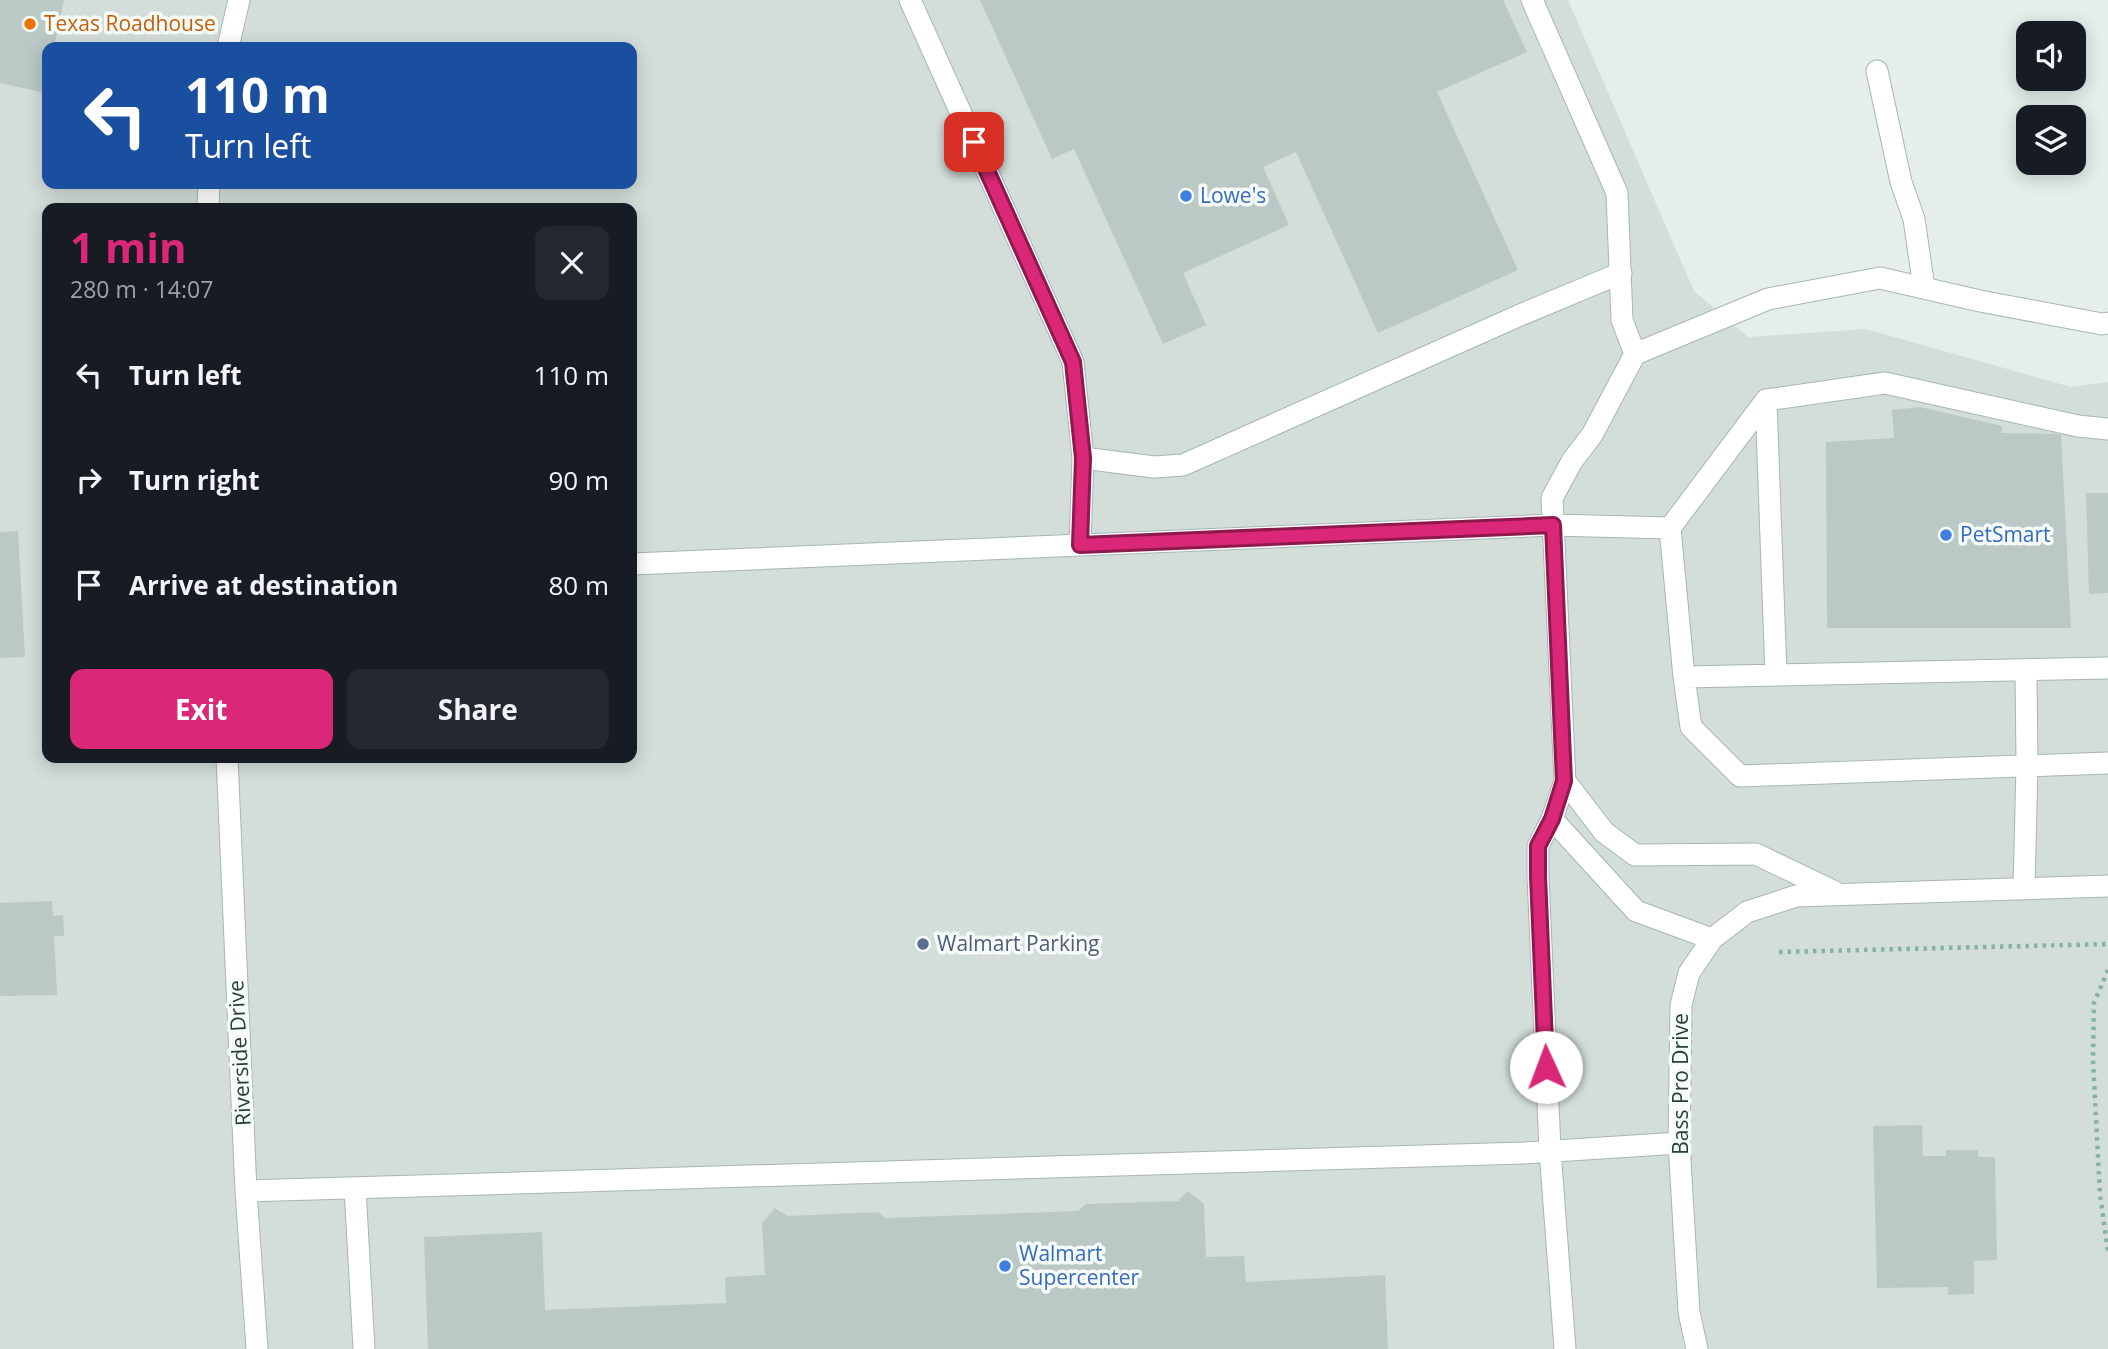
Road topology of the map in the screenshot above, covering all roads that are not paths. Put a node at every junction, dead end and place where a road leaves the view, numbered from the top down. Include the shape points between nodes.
1 (239, 0) edge
2 (910, 0) edge
3 (1532, 0) edge
4 (229, 42) edge
5 (1877, 71) dead end
6 (1621, 274) junction
7 (1924, 288) junction
8 (2108, 323) edge
9 (1635, 354) junction
10 (1766, 400) junction
11 (2108, 429) edge
12 (1083, 458) junction
13 (1553, 525) junction
14 (1670, 528) junction
15 (1080, 545) junction
16 (637, 564) edge
17 (2108, 668) edge
18 (2026, 670) junction
19 (1776, 675) junction
20 (1684, 677) junction
21 (2108, 762) edge
22 (227, 763) edge
23 (2027, 765) junction
24 (1564, 781) junction
25 (1552, 819) junction
26 (2108, 886) edge
27 (2024, 888) junction
28 (1840, 894) junction
29 (1712, 939) junction
30 (1679, 1143) junction
31 (1550, 1150) junction
32 (355, 1188) junction
33 (246, 1191) junction
34 (257, 1349) edge
35 (364, 1349) edge
36 (1565, 1349) edge
37 (1697, 1349) edge

1 - 4 street
2 - 12 street via 1073,362
3 - 6 street via 1617,193
5 - 7 street via 1901,182 1914,219
6 - 9 street via 1622,320
6 - 12 street via 1183,465 1154,467
7 - 8 street
7 - 9 street via 1880,278 1768,299
9 - 13 street via 1552,498
10 - 11 street via 1885,383
10 - 14 street
10 - 19 street
12 - 15 street
13 - 14 street
13 - 15 street
13 - 24 street
14 - 20 street
15 - 16 street
17 - 18 street
18 - 19 street
18 - 23 street
19 - 20 street
20 - 23 street via 1691,727 1740,776
21 - 23 street
22 - 33 street, Riverside Drive
23 - 27 street
24 - 25 street
24 - 28 street via 1604,832 1635,855 1756,854
25 - 29 street via 1636,911
25 - 31 street via 1538,846
26 - 27 street, Bass Pro Drive
27 - 28 street, Bass Pro Drive
28 - 29 street, Bass Pro Drive via 1796,896 1747,912
29 - 30 street, Bass Pro Drive via 1689,973 1681,1005
30 - 31 street
30 - 37 street, Bass Pro Drive via 1689,1312
31 - 32 street
31 - 36 street
32 - 33 street
32 - 35 street
33 - 34 street, Riverside Drive

